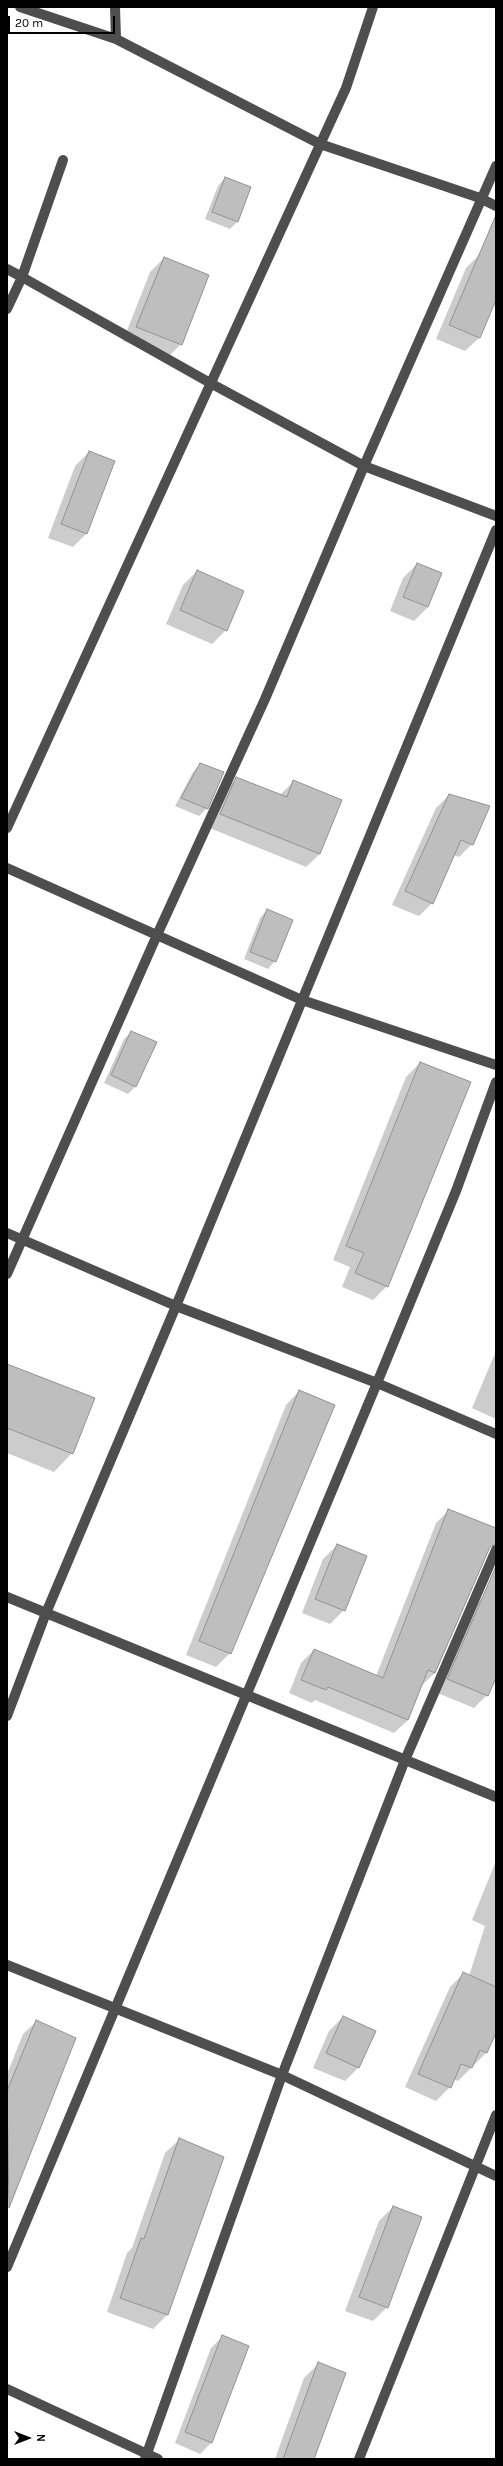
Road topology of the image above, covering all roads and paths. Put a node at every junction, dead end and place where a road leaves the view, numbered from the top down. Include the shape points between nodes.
1 (20, 7) edge
2 (115, 7) edge
3 (373, 7) edge
4 (116, 39) junction
5 (320, 144) junction
6 (63, 160) dead end
7 (496, 166) edge
8 (480, 198) junction
9 (496, 206) edge
10 (7, 269) edge
11 (22, 277) junction
12 (7, 309) edge
13 (212, 384) junction
14 (364, 466) junction
15 (496, 516) edge
16 (496, 530) edge
17 (7, 828) edge
18 (7, 868) edge
19 (156, 935) junction
20 (302, 1000) junction
21 (496, 1065) edge
22 (496, 1082) edge
23 (7, 1233) edge
24 (22, 1240) junction
25 (7, 1274) edge
26 (176, 1306) junction
27 (377, 1383) junction
28 (496, 1434) edge
29 (496, 1550) edge
30 (7, 1597) edge
31 (46, 1613) junction
32 (247, 1695) junction
33 (7, 1716) edge
34 (405, 1760) junction
35 (496, 1797) edge
36 (7, 1966) edge
37 (116, 2009) junction
38 (282, 2075) junction
39 (496, 2115) edge
40 (474, 2167) junction
41 (496, 2176) edge
42 (7, 2267) edge
43 (7, 2389) edge
44 (146, 2456) edge
45 (158, 2459) edge
46 (359, 2459) edge

1 - 4 street
2 - 4 street
3 - 5 street via 346,88
4 - 5 street
5 - 8 street
5 - 13 street
6 - 11 street
7 - 8 street
8 - 9 street
8 - 14 street
10 - 11 street
11 - 12 street
11 - 13 street
13 - 14 street
13 - 17 street
14 - 15 street
14 - 19 street via 265,699
16 - 20 street
18 - 19 street
19 - 20 street
19 - 24 street
20 - 21 street
20 - 26 street
22 - 27 street via 456,1191
23 - 24 street
24 - 25 street
24 - 26 street
26 - 27 street
26 - 31 street
27 - 28 street
27 - 32 street
29 - 34 street
30 - 31 street
31 - 32 street
31 - 33 street
32 - 34 street
32 - 37 street
34 - 35 street
34 - 38 street
36 - 37 street
37 - 38 street
37 - 42 street
38 - 40 street
38 - 44 street
39 - 40 street
40 - 41 street
40 - 46 street
43 - 44 street
44 - 45 street

